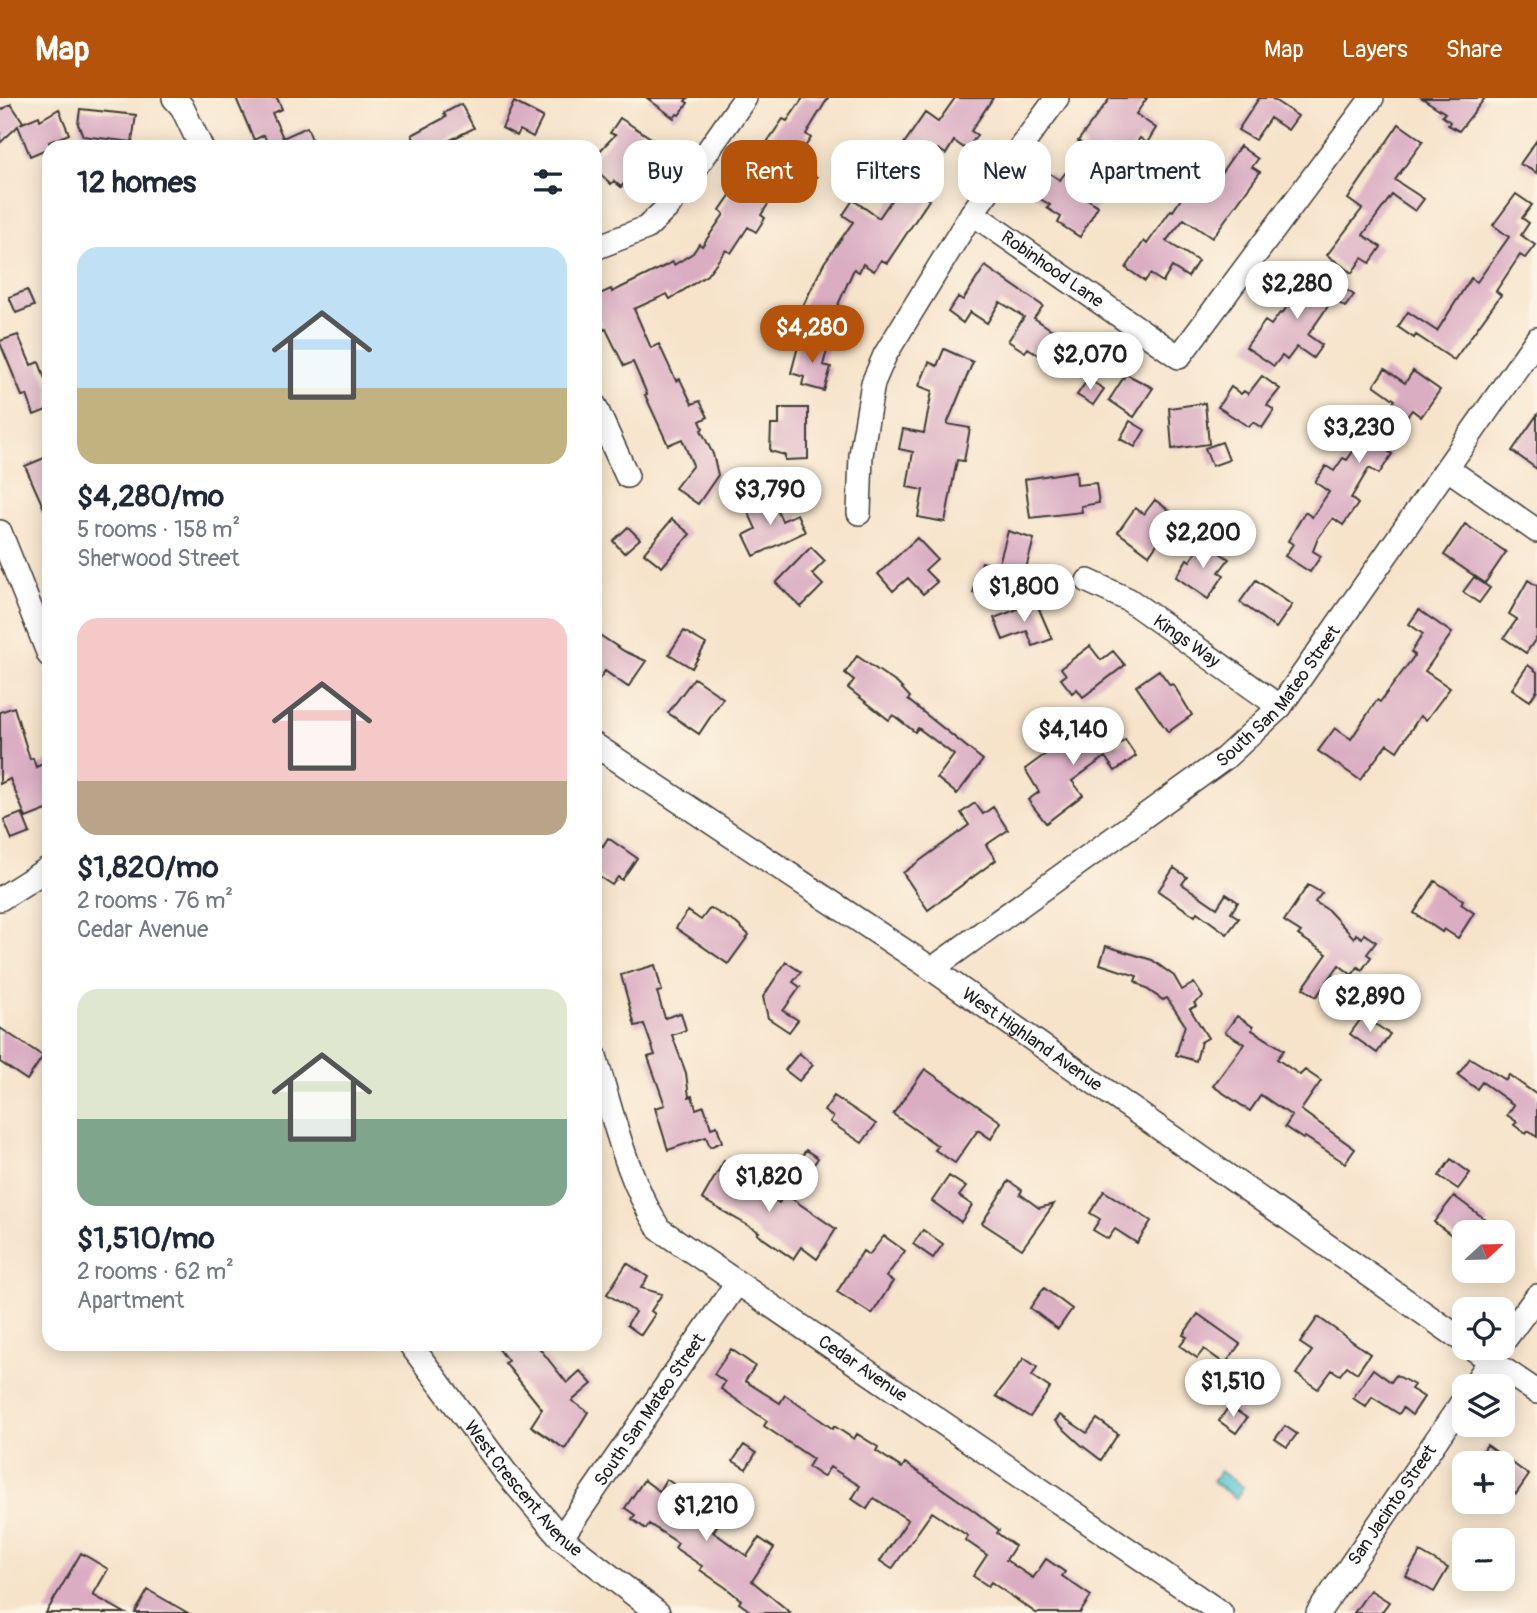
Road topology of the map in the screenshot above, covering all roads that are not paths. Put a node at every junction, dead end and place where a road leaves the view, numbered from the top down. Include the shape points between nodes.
1 (174, 98) edge
2 (745, 98) edge
3 (1057, 98) edge
4 (1372, 98) edge
5 (198, 140) edge
6 (972, 213) junction
7 (602, 245) edge
8 (1537, 339) edge
9 (602, 421) edge
10 (1448, 469) junction
11 (627, 476) dead end
12 (859, 513) dead end
13 (1537, 531) edge
14 (0, 532) edge
15 (1088, 581) dead end
16 (42, 637) edge
17 (1280, 707) junction
18 (602, 749) edge
19 (42, 873) edge
20 (0, 899) edge
21 (932, 970) junction
22 (602, 1080) edge
23 (737, 1283) junction
24 (1537, 1296) edge
25 (1515, 1321) edge
26 (1452, 1333) edge
27 (415, 1351) edge
28 (1503, 1360) edge
29 (1537, 1392) edge
30 (1452, 1417) edge
31 (561, 1538) junction
32 (659, 1613) edge
33 (1221, 1613) edge
34 (1318, 1613) edge

1 - 5 street
2 - 7 street via 669,206 646,228
3 - 6 street
4 - 6 street, Robinhood Lane via 1179,357
6 - 12 street via 885,355 873,383 861,454
8 - 10 street, South San Mateo Street
9 - 11 street
10 - 13 street
10 - 17 street, South San Mateo Street
14 - 16 street
15 - 17 street, Kings Way via 1129,600
17 - 21 street, South San Mateo Street via 1225,758
18 - 21 street, West Highland Avenue
19 - 20 street
21 - 26 street, West Highland Avenue
22 - 23 street, Cedar Avenue via 630,1176 653,1220 659,1229
23 - 31 street, South San Mateo Street
23 - 33 street, Cedar Avenue
24 - 25 street
27 - 31 street, West Crescent Avenue
28 - 29 street
30 - 34 street, San Jacinto Street
31 - 32 street, West Crescent Avenue

